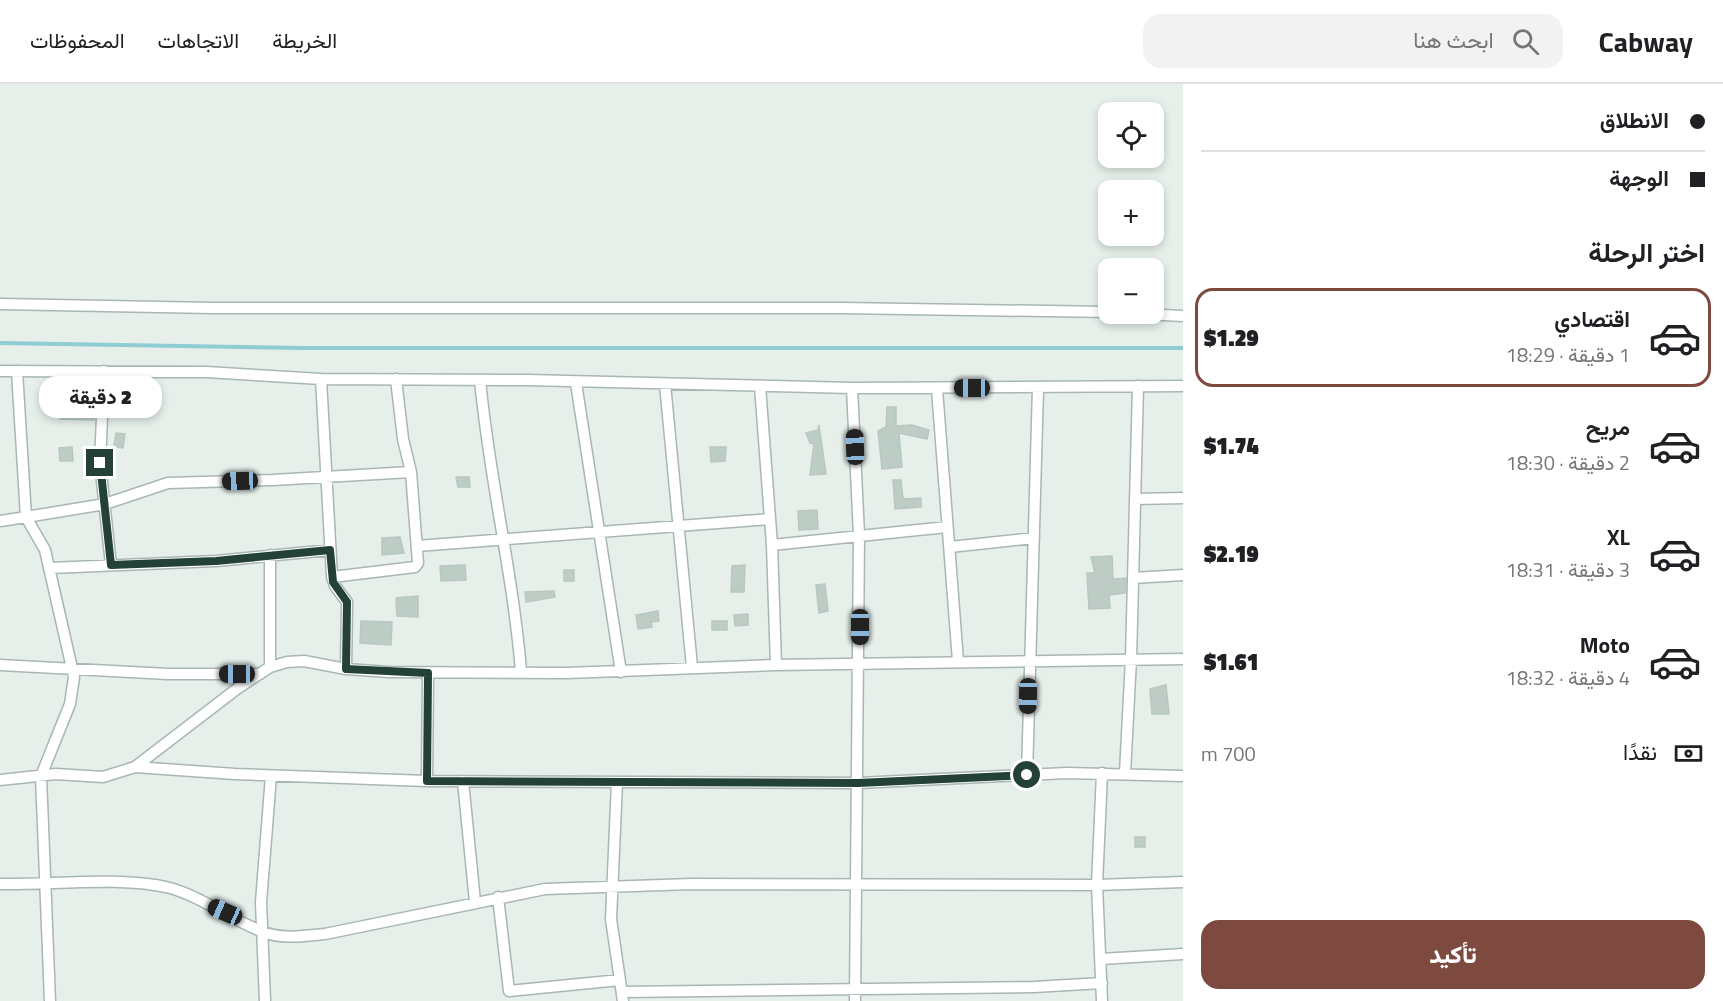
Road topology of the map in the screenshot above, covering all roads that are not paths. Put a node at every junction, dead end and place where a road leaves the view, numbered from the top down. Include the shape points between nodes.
1 (0, 304) edge
2 (1098, 312) edge
3 (1164, 315) edge
4 (1183, 316) edge
5 (0, 371) edge
6 (17, 371) junction
7 (104, 371) junction
8 (321, 379) junction
9 (396, 379) junction
10 (480, 380) junction
11 (576, 383) junction
12 (665, 384) junction
13 (760, 386) junction
14 (1138, 386) junction
15 (1183, 386) edge
16 (852, 388) junction
17 (1038, 388) junction
18 (937, 389) junction
19 (411, 471) junction
20 (326, 477) junction
21 (1183, 498) edge
22 (1135, 499) junction
23 (105, 504) junction
24 (26, 517) junction
25 (770, 519) junction
26 (0, 521) edge
27 (679, 527) junction
28 (947, 527) junction
29 (600, 534) junction
30 (859, 535) junction
31 (1034, 538) junction
32 (503, 539) junction
33 (772, 545) junction
34 (417, 546) junction
35 (950, 547) junction
36 (330, 550) junction
37 (270, 555) junction
38 (111, 565) junction
39 (50, 568) junction
40 (1183, 575) edge
41 (332, 577) junction
42 (1132, 578) junction
43 (1131, 659) junction
44 (1183, 659) edge
45 (1029, 660) junction
46 (958, 661) junction
47 (860, 664) junction
48 (0, 665) edge
49 (776, 665) junction
50 (270, 667) junction
51 (692, 667) junction
52 (72, 668) junction
53 (346, 669) junction
54 (521, 671) junction
55 (621, 672) junction
56 (428, 673) junction
57 (260, 674) junction
58 (135, 767) junction
59 (1102, 773) junction
60 (1125, 773) junction
61 (1027, 775) junction
62 (41, 776) junction
63 (271, 776) junction
64 (1183, 776) edge
65 (0, 780) edge
66 (427, 781) junction
67 (463, 781) junction
68 (617, 782) junction
69 (858, 783) junction
70 (1183, 882) edge
71 (0, 884) edge
72 (857, 884) junction
73 (44, 885) junction
74 (1097, 885) junction
75 (610, 887) junction
76 (498, 897) junction
77 (475, 902) junction
78 (262, 932) junction
79 (1183, 954) edge
80 (1101, 959) junction
81 (620, 980) junction
82 (1102, 982) junction
83 (855, 989) junction
84 (623, 996) edge
85 (50, 1001) edge
86 (265, 1001) edge
87 (855, 1001) edge
88 (1102, 1001) edge

1 - 2 street
3 - 4 street
5 - 6 street
6 - 7 street
6 - 24 street
7 - 8 street
7 - 23 street via 100,459
8 - 9 street
8 - 20 street
9 - 10 street
9 - 19 street
10 - 11 street
10 - 32 street via 489,464
11 - 12 street
11 - 29 street
12 - 13 street
12 - 27 street
13 - 16 street
13 - 25 street
14 - 15 street
14 - 17 street
14 - 22 street
16 - 18 street
16 - 30 street
17 - 18 street
17 - 31 street
18 - 28 street
19 - 20 street
19 - 34 street
20 - 23 street via 168,483
20 - 36 street
21 - 22 street
22 - 42 street
23 - 24 street
23 - 38 street
24 - 26 street
24 - 39 street
25 - 27 street
25 - 33 street
27 - 29 street
27 - 51 street
28 - 30 street
28 - 35 street
29 - 32 street
29 - 55 street
30 - 33 street
30 - 47 street
31 - 35 street
31 - 45 street
32 - 34 street
32 - 54 street
33 - 49 street
34 - 41 street via 415,567
35 - 46 street
36 - 37 street
36 - 41 street
37 - 38 street
37 - 50 street
38 - 39 street
39 - 52 street
40 - 42 street
41 - 53 street via 347,602
42 - 43 street
43 - 44 street
43 - 45 street
43 - 60 street
45 - 46 street
45 - 61 street
46 - 47 street
47 - 49 street
47 - 69 street
48 - 52 street
49 - 51 street
50 - 53 street via 304,661
50 - 57 street
51 - 55 street
52 - 57 street
52 - 62 street via 74,687 70,704
53 - 56 street
54 - 55 street
54 - 56 street
56 - 66 street
57 - 58 street
58 - 62 street via 102,777
58 - 63 street
59 - 60 street
59 - 61 street
59 - 74 street
60 - 64 street
61 - 69 street
62 - 65 street
62 - 73 street
63 - 66 street
63 - 78 street
66 - 67 street
67 - 68 street
67 - 77 street
68 - 69 street
68 - 75 street
69 - 72 street
70 - 74 street
71 - 73 street
72 - 74 street
72 - 75 street
72 - 83 street
73 - 78 street via 128,884 172,889
73 - 85 street
74 - 80 street
75 - 76 street via 545,889
75 - 81 street
76 - 77 street
76 - 81 street via 509,991
77 - 78 street via 325,934 297,937
78 - 86 street
79 - 80 street
80 - 82 street
81 - 84 street
82 - 83 street via 1034,987
82 - 88 street
83 - 84 street
83 - 87 street

